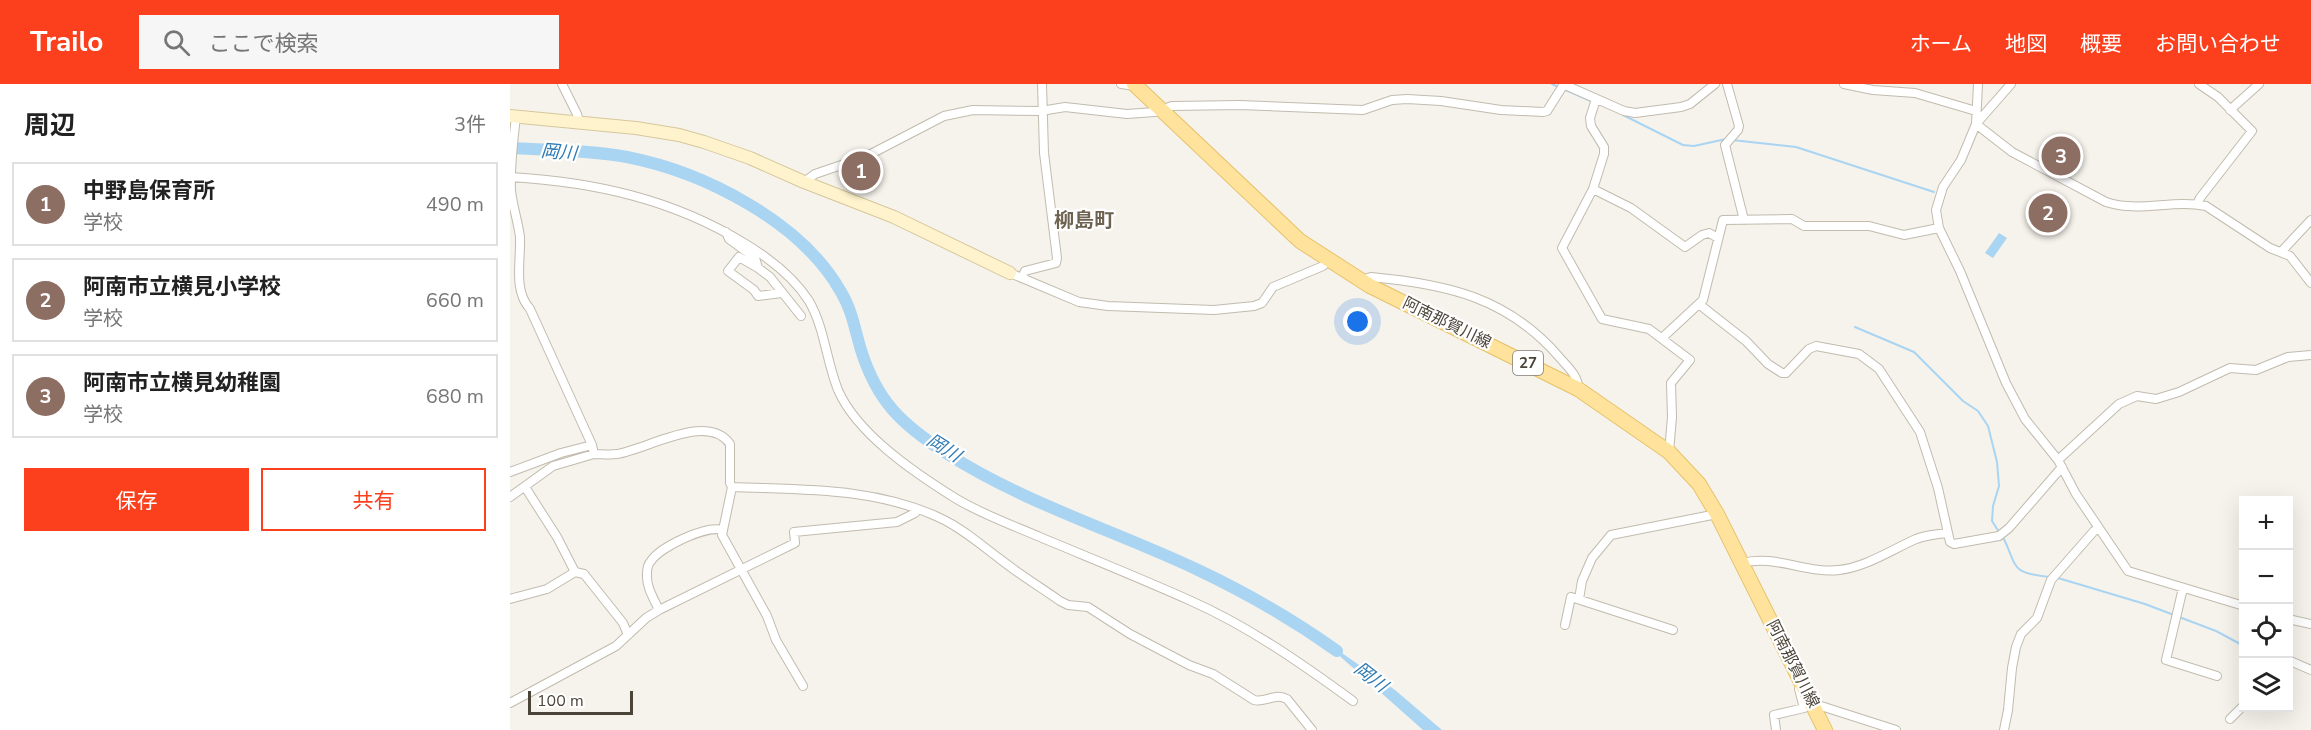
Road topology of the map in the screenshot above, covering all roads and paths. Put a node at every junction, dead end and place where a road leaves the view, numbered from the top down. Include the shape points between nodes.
1 (562, 84) edge
2 (1042, 84) edge
3 (1121, 84) edge
4 (1714, 84) edge
5 (1726, 84) edge
6 (1844, 84) edge
7 (1978, 84) edge
8 (2011, 84) edge
9 (2199, 84) edge
10 (2259, 84) edge
11 (1135, 85) edge
12 (1563, 86) edge
13 (1595, 102) junction
14 (1161, 110) junction
15 (2230, 110) junction
16 (1041, 111) junction
17 (1976, 111) junction
18 (514, 120) edge
19 (579, 122) junction
20 (1976, 124) junction
21 (511, 175) edge
22 (804, 183) junction
23 (1593, 189) junction
24 (2198, 204) junction
25 (1744, 220) junction
26 (2311, 220) edge
27 (1939, 228) junction
28 (726, 232) junction
29 (1718, 238) junction
30 (2281, 252) junction
31 (1329, 261) junction
32 (758, 268) junction
33 (1016, 276) junction
34 (1361, 280) junction
35 (2311, 283) edge
36 (782, 293) junction
37 (1700, 305) junction
38 (801, 316) dead end
39 (1662, 338) junction
40 (2311, 356) edge
41 (1578, 389) junction
42 (593, 449) junction
43 (1669, 452) junction
44 (2060, 464) junction
45 (510, 472) edge
46 (525, 487) junction
47 (732, 487) junction
48 (510, 498) edge
49 (918, 509) junction
50 (1717, 514) junction
51 (2099, 529) junction
52 (722, 530) junction
53 (1948, 533) junction
54 (1742, 563) junction
55 (742, 569) junction
56 (575, 572) junction
57 (2183, 588) junction
58 (510, 599) edge
59 (1579, 599) junction
60 (2239, 605) edge
61 (659, 610) junction
62 (2293, 620) edge
63 (2311, 624) edge
64 (1565, 625) dead end
65 (1673, 630) dead end
66 (628, 635) junction
67 (2293, 662) edge
68 (2311, 670) edge
69 (2217, 676) dead end
70 (1801, 679) junction
71 (803, 686) dead end
72 (1353, 701) dead end
73 (510, 703) edge
74 (1815, 707) junction
75 (2239, 710) edge
76 (2230, 719) dead end
77 (1312, 730) edge
78 (1776, 730) edge
79 (1825, 730) edge
80 (1896, 730) edge
81 (2004, 730) edge

1 - 19 street
2 - 16 street
3 - 11 street
4 - 13 street via 1690,104 1648,112 1624,111
5 - 25 street via 1739,126 1725,145
6 - 17 street via 1915,93
7 - 17 street
8 - 20 street
9 - 15 street
10 - 15 street
11 - 14 main road, 阿南那賀川線 / 27
12 - 13 street
12 - 14 street via 1543,112 1407,99 1363,110 1240,105 1172,106
13 - 23 street via 1590,118 1604,154
14 - 16 street via 1127,114 1065,107
14 - 31 main road, 阿南那賀川線 / 27 via 1287,230
15 - 24 street via 2252,131
16 - 22 street via 954,112 865,157 814,174
16 - 33 street via 1057,258 1056,263
17 - 20 street
18 - 19 street
18 - 21 street
19 - 22 street via 679,135 750,158
20 - 24 street via 2012,152 2106,202 2131,207
20 - 27 street via 1938,200
21 - 28 street via 560,180 653,200
21 - 42 street via 514,216 520,236 519,290
22 - 33 street via 894,217
23 - 29 street via 1631,208 1685,247 1709,233
23 - 39 street via 1562,248 1602,319 1641,326
24 - 30 street
25 - 27 street via 1792,219 1804,226 1869,226 1904,235
25 - 29 street via 1723,220
26 - 30 street
27 - 44 street via 2014,402
28 - 32 street via 729,239 754,258
28 - 72 street via 776,263 807,298 818,319 838,390 848,409 890,452 956,498 1226,618 1304,665
29 - 37 street
30 - 35 street via 2290,256
31 - 33 street via 1273,287 1262,303 1214,310 1079,302
31 - 34 main road, 阿南那賀川線 / 27
32 - 36 street
32 - 36 street via 739,257 728,271 758,296
34 - 41 main road, 阿南那賀川線 / 27
34 - 41 street via 1371,277 1430,284 1503,309 1555,352 1572,371
36 - 38 street
37 - 39 street
37 - 53 street via 1782,373 1816,346 1859,354 1880,369 1920,432
39 - 43 street via 1690,360 1671,383
40 - 44 street via 2288,357 2256,370 2230,368 2156,399 2137,396 2119,404
41 - 43 main road, 阿南那賀川線 / 27
42 - 45 street via 561,453
42 - 46 street via 553,466
42 - 47 street via 616,454 690,432 715,431 730,444
43 - 50 main road, 阿南那賀川線 / 27 via 1699,484
44 - 51 street
44 - 53 street via 2004,534 1954,544
46 - 48 street
46 - 56 street
47 - 49 street via 823,490
47 - 52 street
49 - 55 street via 897,522 795,532 795,543
49 - 77 street via 961,530 1060,602 1088,607 1254,700 1283,696
50 - 54 main road, 阿南那賀川線 / 27
50 - 59 street via 1611,535 1592,558
51 - 57 street via 2128,572
51 - 81 street via 2050,580 2037,618 2021,634
52 - 55 street
52 - 61 street via 709,528 658,553 649,562 648,584
53 - 54 street via 1917,539 1838,571 1759,560
54 - 70 main road, 阿南那賀川線 / 27
55 - 61 street
55 - 71 street
56 - 58 street via 547,589
56 - 66 street via 584,574
57 - 60 street
57 - 69 street via 2166,660
59 - 64 street via 1569,600
59 - 65 street
61 - 66 street
62 - 63 street
66 - 73 street via 597,658
67 - 68 street
70 - 74 main road, 阿南那賀川線 / 27
70 - 78 street via 1797,685 1804,708 1774,716
74 - 79 main road, 阿南那賀川線 / 27
74 - 80 street
75 - 76 street

